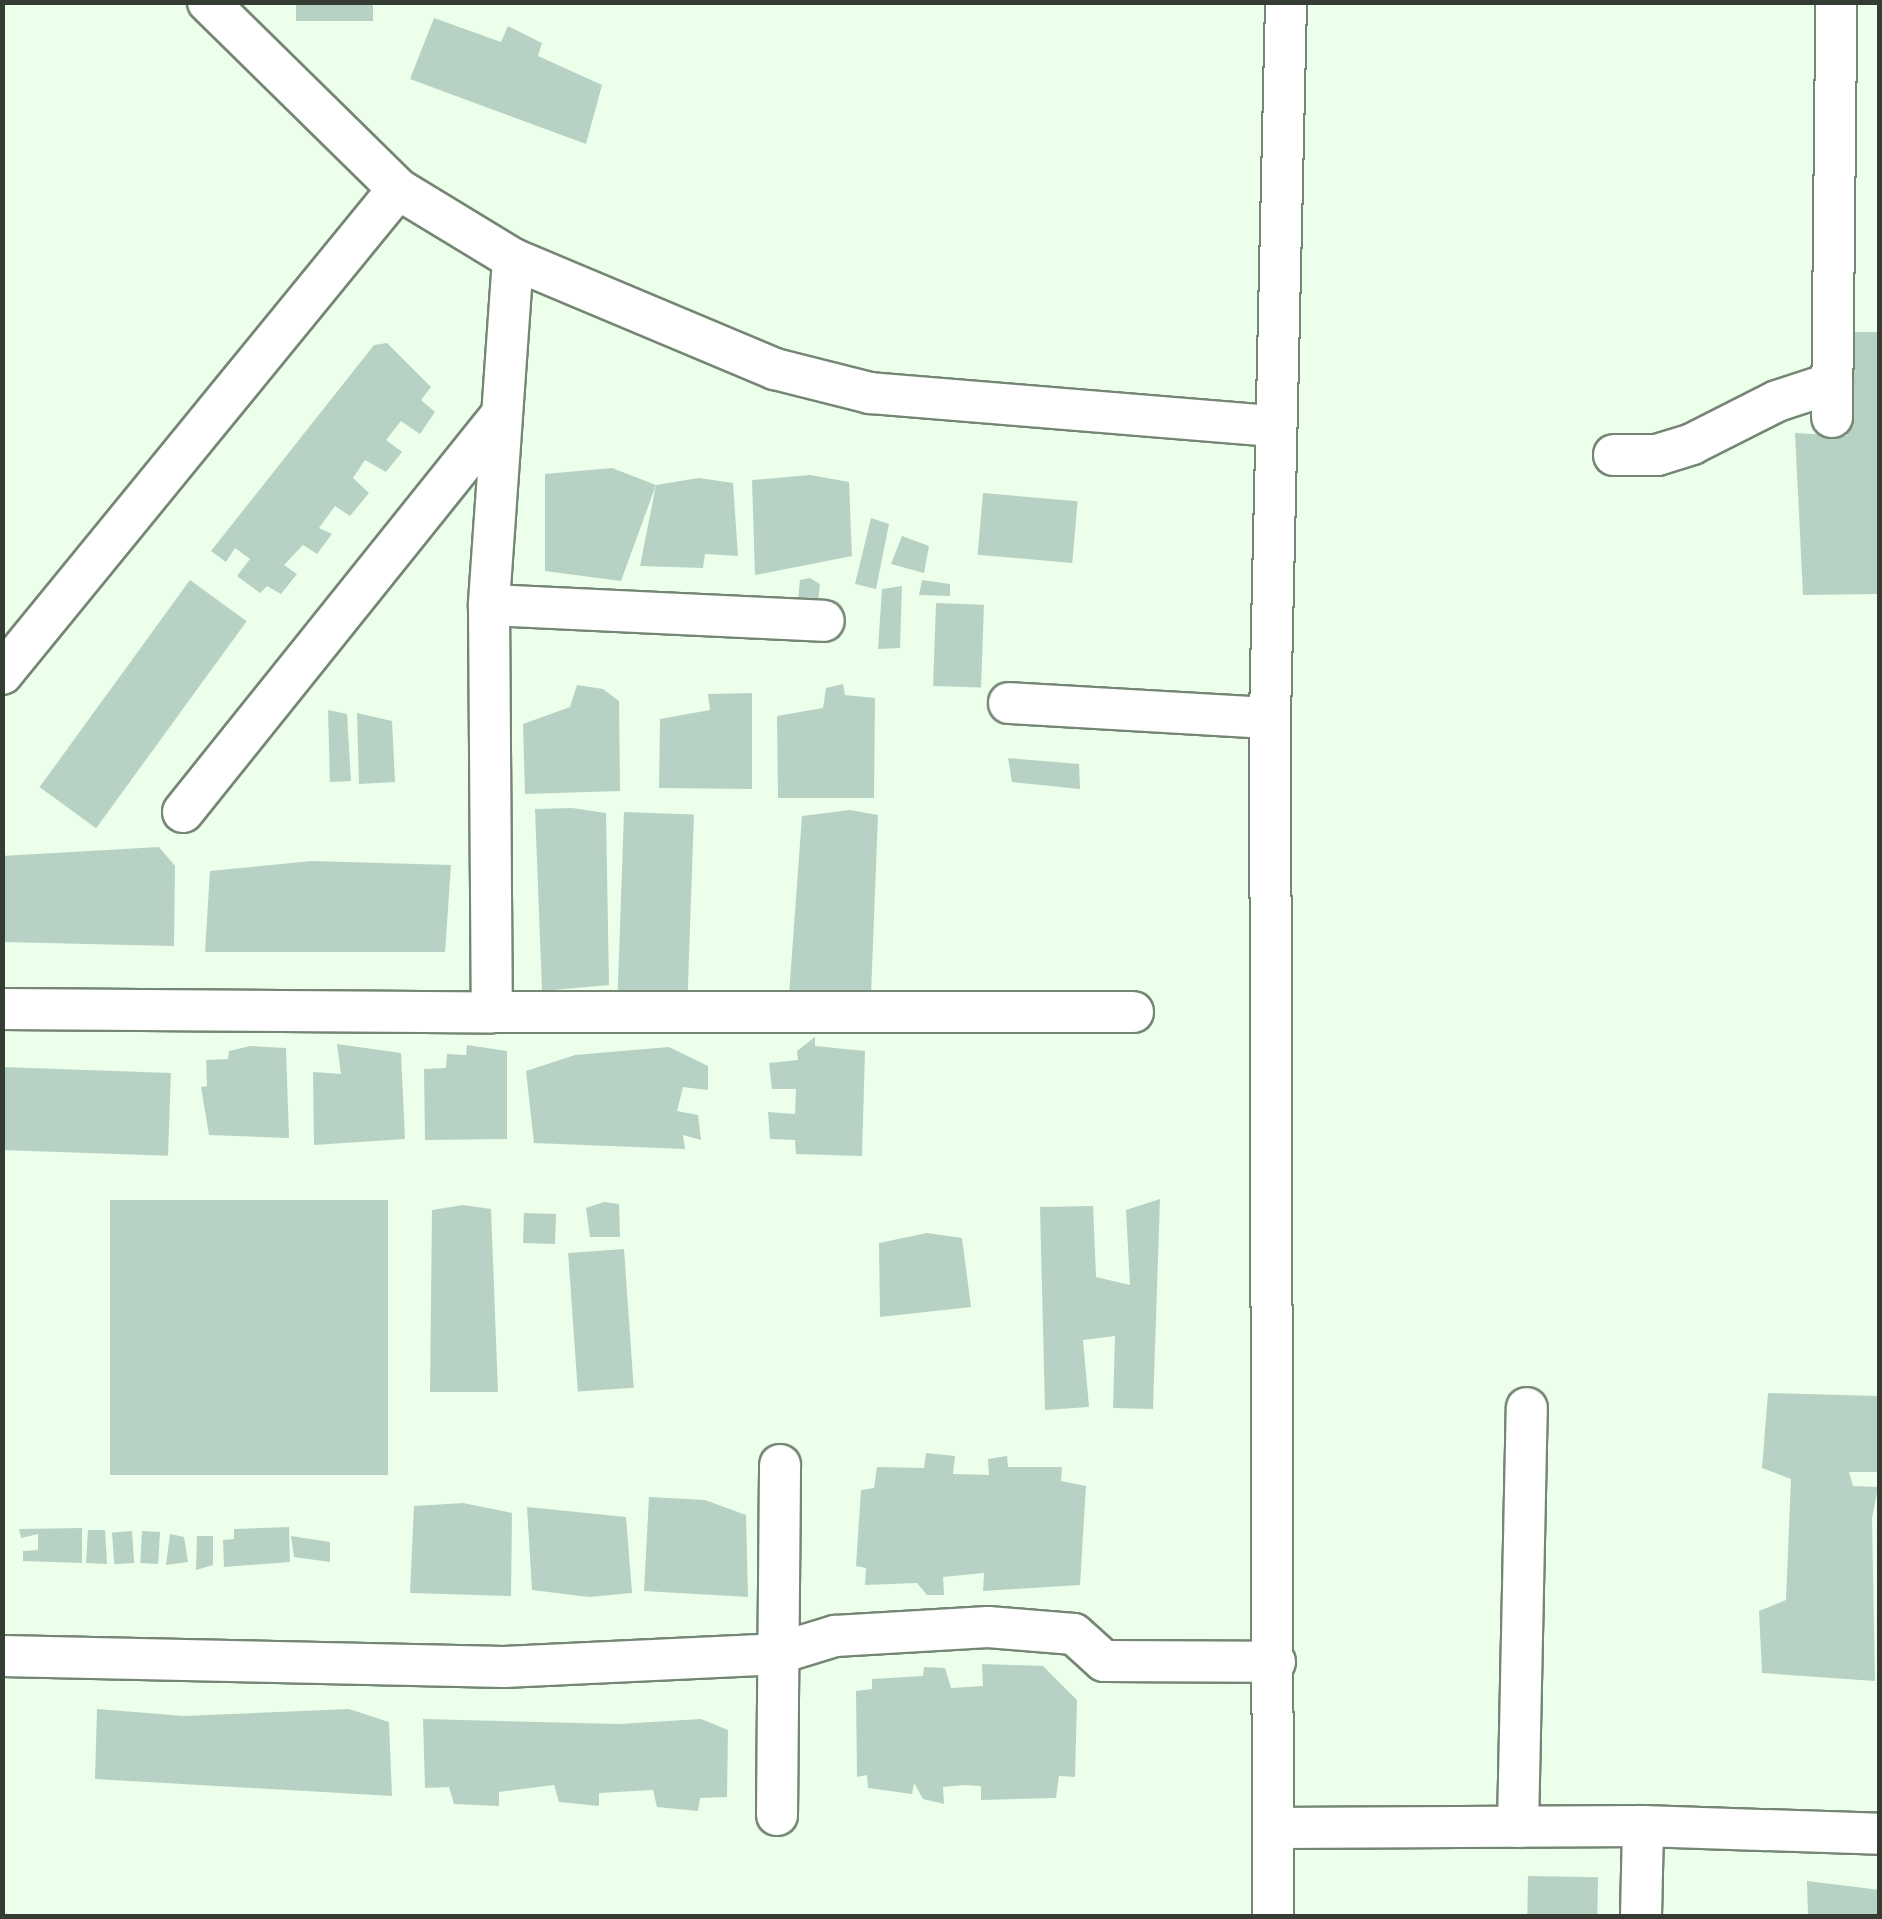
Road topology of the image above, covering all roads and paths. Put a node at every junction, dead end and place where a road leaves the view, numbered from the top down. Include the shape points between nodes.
1 (208, 2) edge
2 (1286, 2) edge
3 (1836, 2) edge
4 (398, 189) junction
5 (514, 259) junction
6 (502, 414) junction
7 (1272, 426) junction
8 (1614, 455) dead end
9 (489, 606) junction
10 (824, 621) dead end
11 (2, 674) edge
12 (1008, 703) dead end
13 (1270, 718) junction
14 (183, 812) dead end
15 (2, 1009) edge
16 (492, 1012) junction
17 (1133, 1012) dead end
18 (1527, 1408) dead end
19 (780, 1465) dead end
20 (776, 1654) junction
21 (2, 1656) edge
22 (1274, 1662) junction
23 (777, 1815) dead end
24 (1643, 1826) junction
25 (1518, 1827) junction
26 (1277, 1828) junction
27 (1880, 1834) edge
28 (1273, 1916) edge
29 (1641, 1916) edge

1 - 4 street
2 - 7 street
3 - 8 street via 1832,400 1777,401 1692,444 1657,455
4 - 5 street
4 - 11 street
5 - 6 street
5 - 7 street via 775,369 870,392
6 - 9 street
6 - 14 street
7 - 13 street
9 - 10 street
9 - 16 street
12 - 13 street
13 - 22 street
15 - 16 street
16 - 17 street
18 - 25 street
19 - 20 street
20 - 21 street via 504,1666
20 - 22 street via 835,1636 988,1627 1074,1634 1104,1661
20 - 23 street
22 - 26 street
24 - 25 street
24 - 27 street
24 - 29 street
25 - 26 street
26 - 28 street

